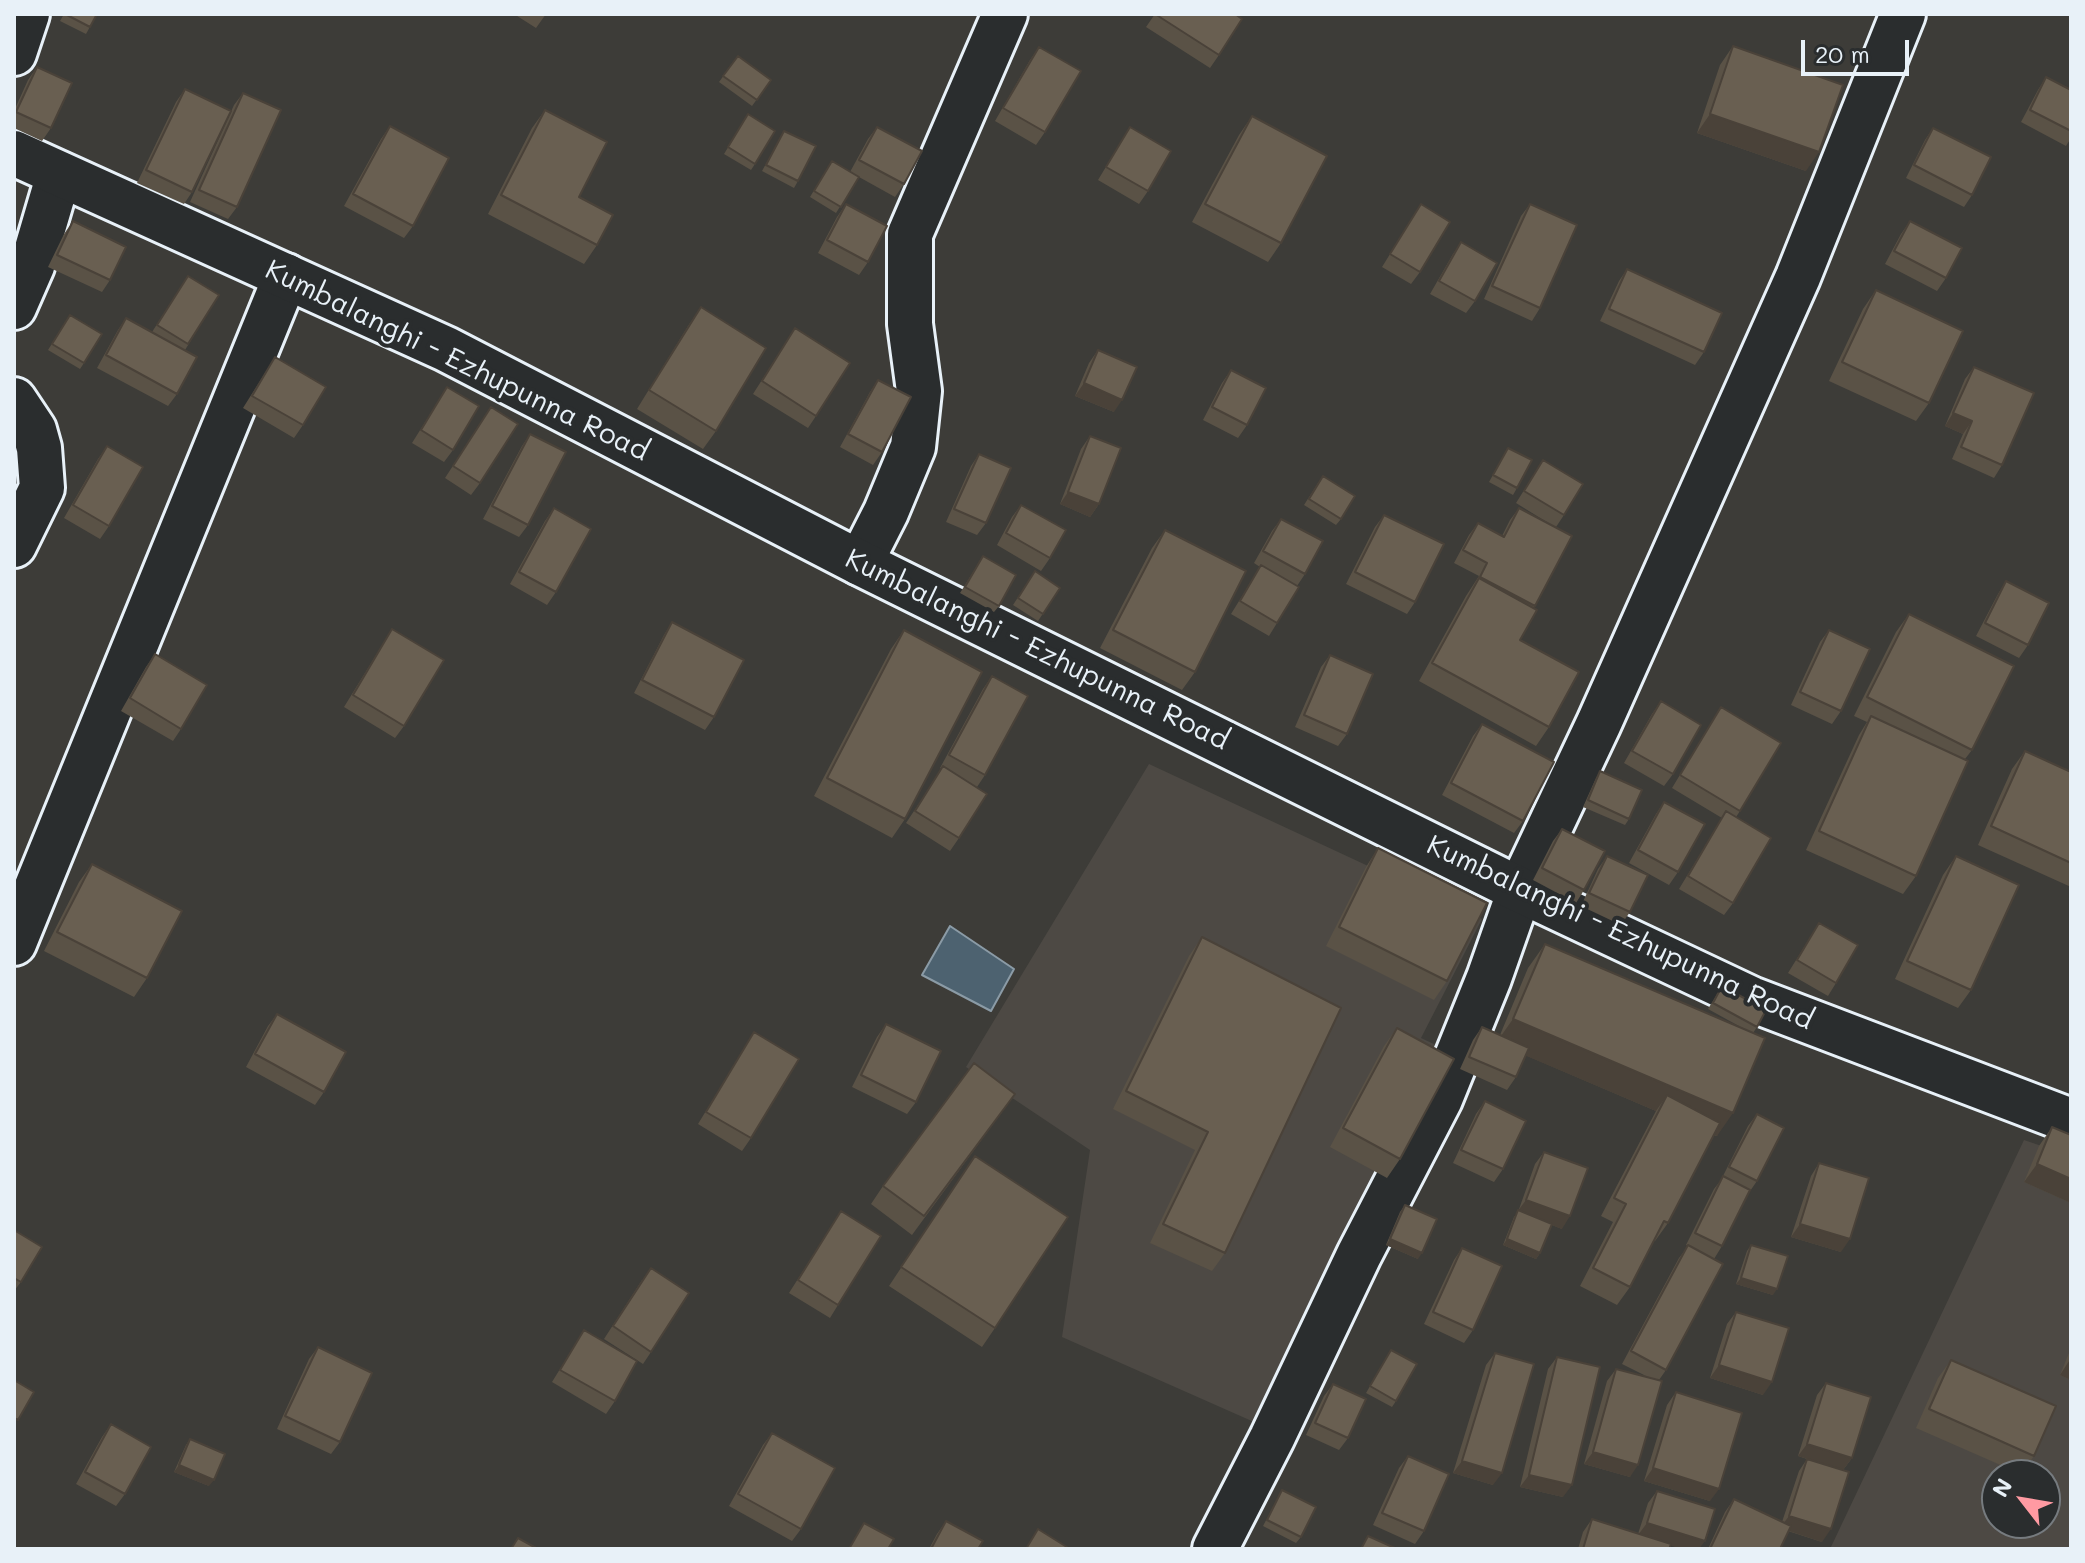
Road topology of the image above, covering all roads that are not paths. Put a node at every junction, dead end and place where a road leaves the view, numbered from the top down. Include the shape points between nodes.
1 (27, 14) edge
2 (1005, 14) edge
3 (1903, 14) edge
4 (14, 53) edge
5 (14, 153) edge
6 (59, 174) junction
7 (286, 276) junction
8 (14, 307) edge
9 (14, 400) edge
10 (14, 545) edge
11 (860, 563) junction
12 (1520, 890) junction
13 (14, 943) edge
14 (2071, 1121) edge
15 (1215, 1549) edge

1 - 4 street
2 - 11 street via 910,234 910,324 919,391 913,447
3 - 12 street via 1798,277
5 - 6 street, Kumbalanghi - Ezhupunna Road
6 - 7 street, Kumbalanghi - Ezhupunna Road
6 - 8 street
7 - 11 street, Kumbalanghi - Ezhupunna Road via 446,349
7 - 13 street
9 - 10 street via 34,430 42,488
11 - 12 street, Kumbalanghi - Ezhupunna Road
12 - 14 street, Kumbalanghi - Ezhupunna Road via 1751,999
12 - 15 street via 1440,1099

